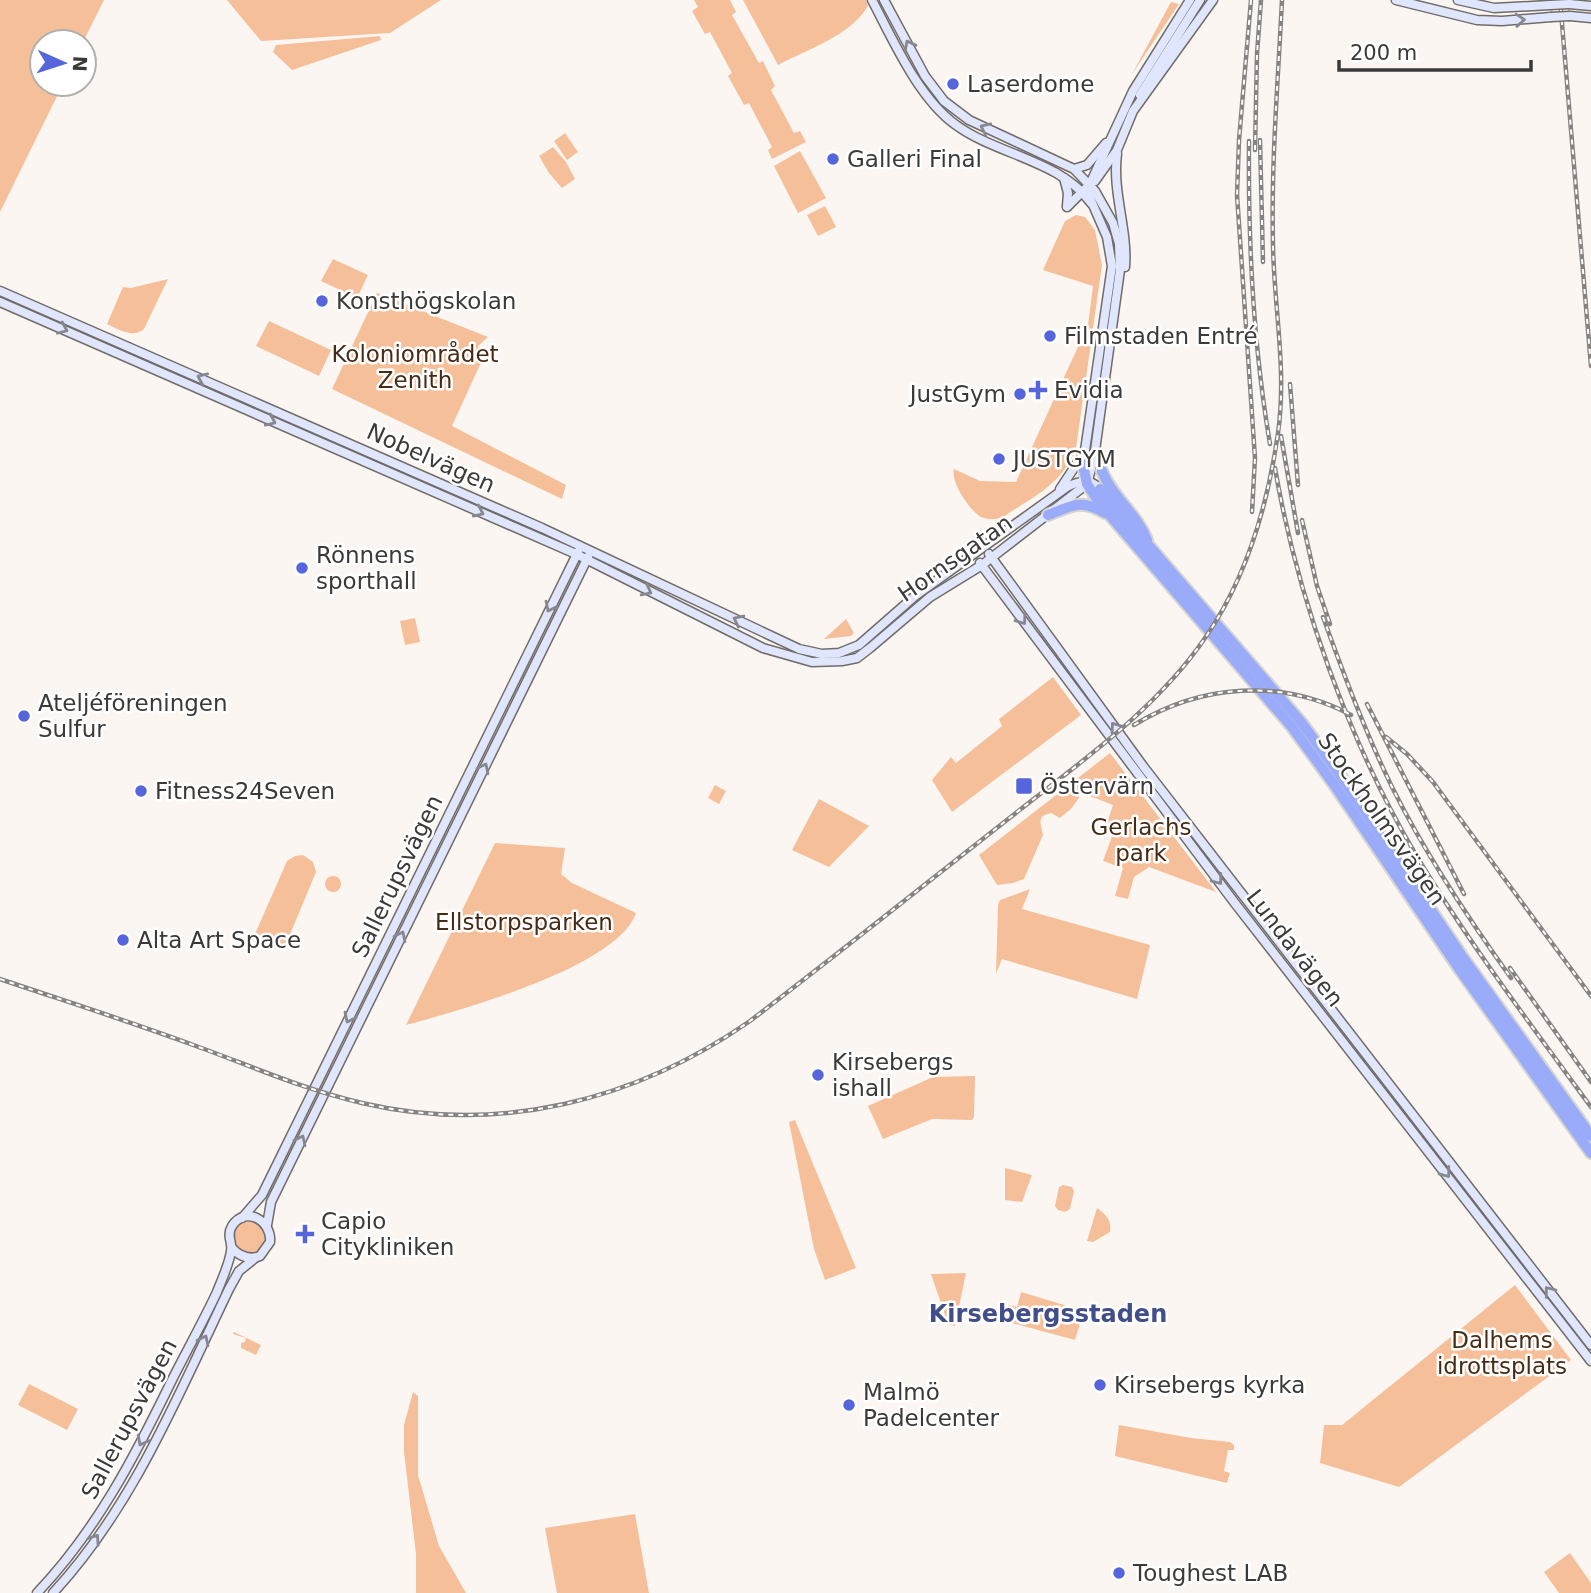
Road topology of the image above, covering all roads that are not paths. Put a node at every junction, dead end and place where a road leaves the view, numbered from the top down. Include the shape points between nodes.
1 (872, 0) edge
2 (884, 0) edge
3 (1200, 0) edge
4 (1396, 0) edge
5 (1458, 0) edge
6 (1212, 2) edge
7 (1189, 5) edge
8 (1477, 5) junction
9 (1591, 6) edge
10 (1454, 15) junction
11 (1591, 18) edge
12 (1488, 21) junction
13 (1133, 111) junction
14 (1112, 135) junction
15 (993, 144) junction
16 (1117, 150) junction
17 (1074, 169) junction
18 (1064, 178) junction
19 (1079, 181) junction
20 (1087, 189) junction
21 (0, 291) edge
22 (0, 302) edge
23 (1113, 317) junction
24 (1096, 436) junction
25 (1084, 458) junction
26 (1102, 471) joint
27 (1087, 482) junction
28 (1100, 489) joint
29 (1057, 494) junction
30 (1048, 515) junction
31 (1117, 524) junction
32 (984, 547) junction
33 (1151, 549) junction
34 (579, 550) junction
35 (590, 551) junction
36 (974, 555) junction
37 (991, 557) junction
38 (586, 560) junction
39 (982, 565) junction
40 (846, 651) joint
41 (842, 662) joint
42 (1591, 1136) edge
43 (1591, 1153) edge
44 (243, 1218) junction
45 (267, 1225) junction
46 (232, 1248) junction
47 (255, 1258) junction
48 (1591, 1345) edge
49 (1591, 1361) edge
50 (37, 1593) edge
51 (53, 1593) edge

1 - 15 main road via 929,101 956,125
17 -> 2 main road via 957,113 930,83
3 - 7 main road
4 - 10 main road
5 - 8 main road
6 - 13 main road
7 - 13 main road
7 - 14 main road via 1133,91
8 - 9 main road, bridge
8 - 10 main road
8 - 12 main road
10 - 12 main road
12 -> 11 main road, bridge
13 - 16 main road
14 - 17 main road via 1087,165
14 - 20 main road
15 - 18 main road
15 - 19 main road via 1026,154
16 - 20 main road
16 - 23 main road via 1117,199 1126,259
17 - 19 main road
17 - 20 main road
18 - 20 main road
18 - 20 main road via 1067,207
19 - 20 main road
20 - 23 main road via 1099,197 1119,244
20 - 25 main road via 1107,237 1112,266
34 -> 21 main road, Nobelvägen
22 -> 34 main road, Nobelvägen
23 - 24 main road
24 - 26 main road
24 - 27 main road
25 - 27 highway
25 - 29 main road
26 - 33 highway, Stockholmsvägen via 1142,528
27 - 28 main road
27 - 29 main road, Hornsgatan
27 - 30 main road, Hornsgatan
27 - 31 highway
28 - 33 highway, Stockholmsvägen
29 - 32 main road, Hornsgatan
30 - 31 highway via 1081,503 1098,508
30 - 37 main road, Hornsgatan
31 - 43 highway, Stockholmsvägen via 1311,752
32 - 36 main road, Hornsgatan
32 - 37 main road, Lundavägen
33 - 42 highway, Stockholmsvägen via 1301,722
34 - 35 main road, Nobelvägen
34 - 38 main road, Nobelvägen
34 -> 44 main road, Sallerupsvägen via 262,1195
35 - 38 main road, Sallerupsvägen
40 -> 35 main road, Nobelvägen via 822,654 799,649
36 - 39 main road, Lundavägen
36 - 40 main road, Hornsgatan
37 - 39 main road, Hornsgatan
48 -> 37 main road, Lundavägen via 1143,766
38 -> 41 main road, Nobelvägen via 763,648 812,662
45 -> 38 main road, Sallerupsvägen via 276,1191
39 - 41 main road, Hornsgatan via 930,597 860,655
39 -> 49 main road, Lundavägen via 1234,902
44 - 45 main road via 253,1216
44 - 46 main road, Sallerupsvägen via 230,1231
45 - 47 main road, Sallerupsvägen via 271,1242
46 - 47 main road via 242,1257
46 -> 50 main road, Sallerupsvägen via 217,1292 128,1466 72,1555
51 -> 47 main road, Sallerupsvägen via 133,1482 229,1289 239,1271

